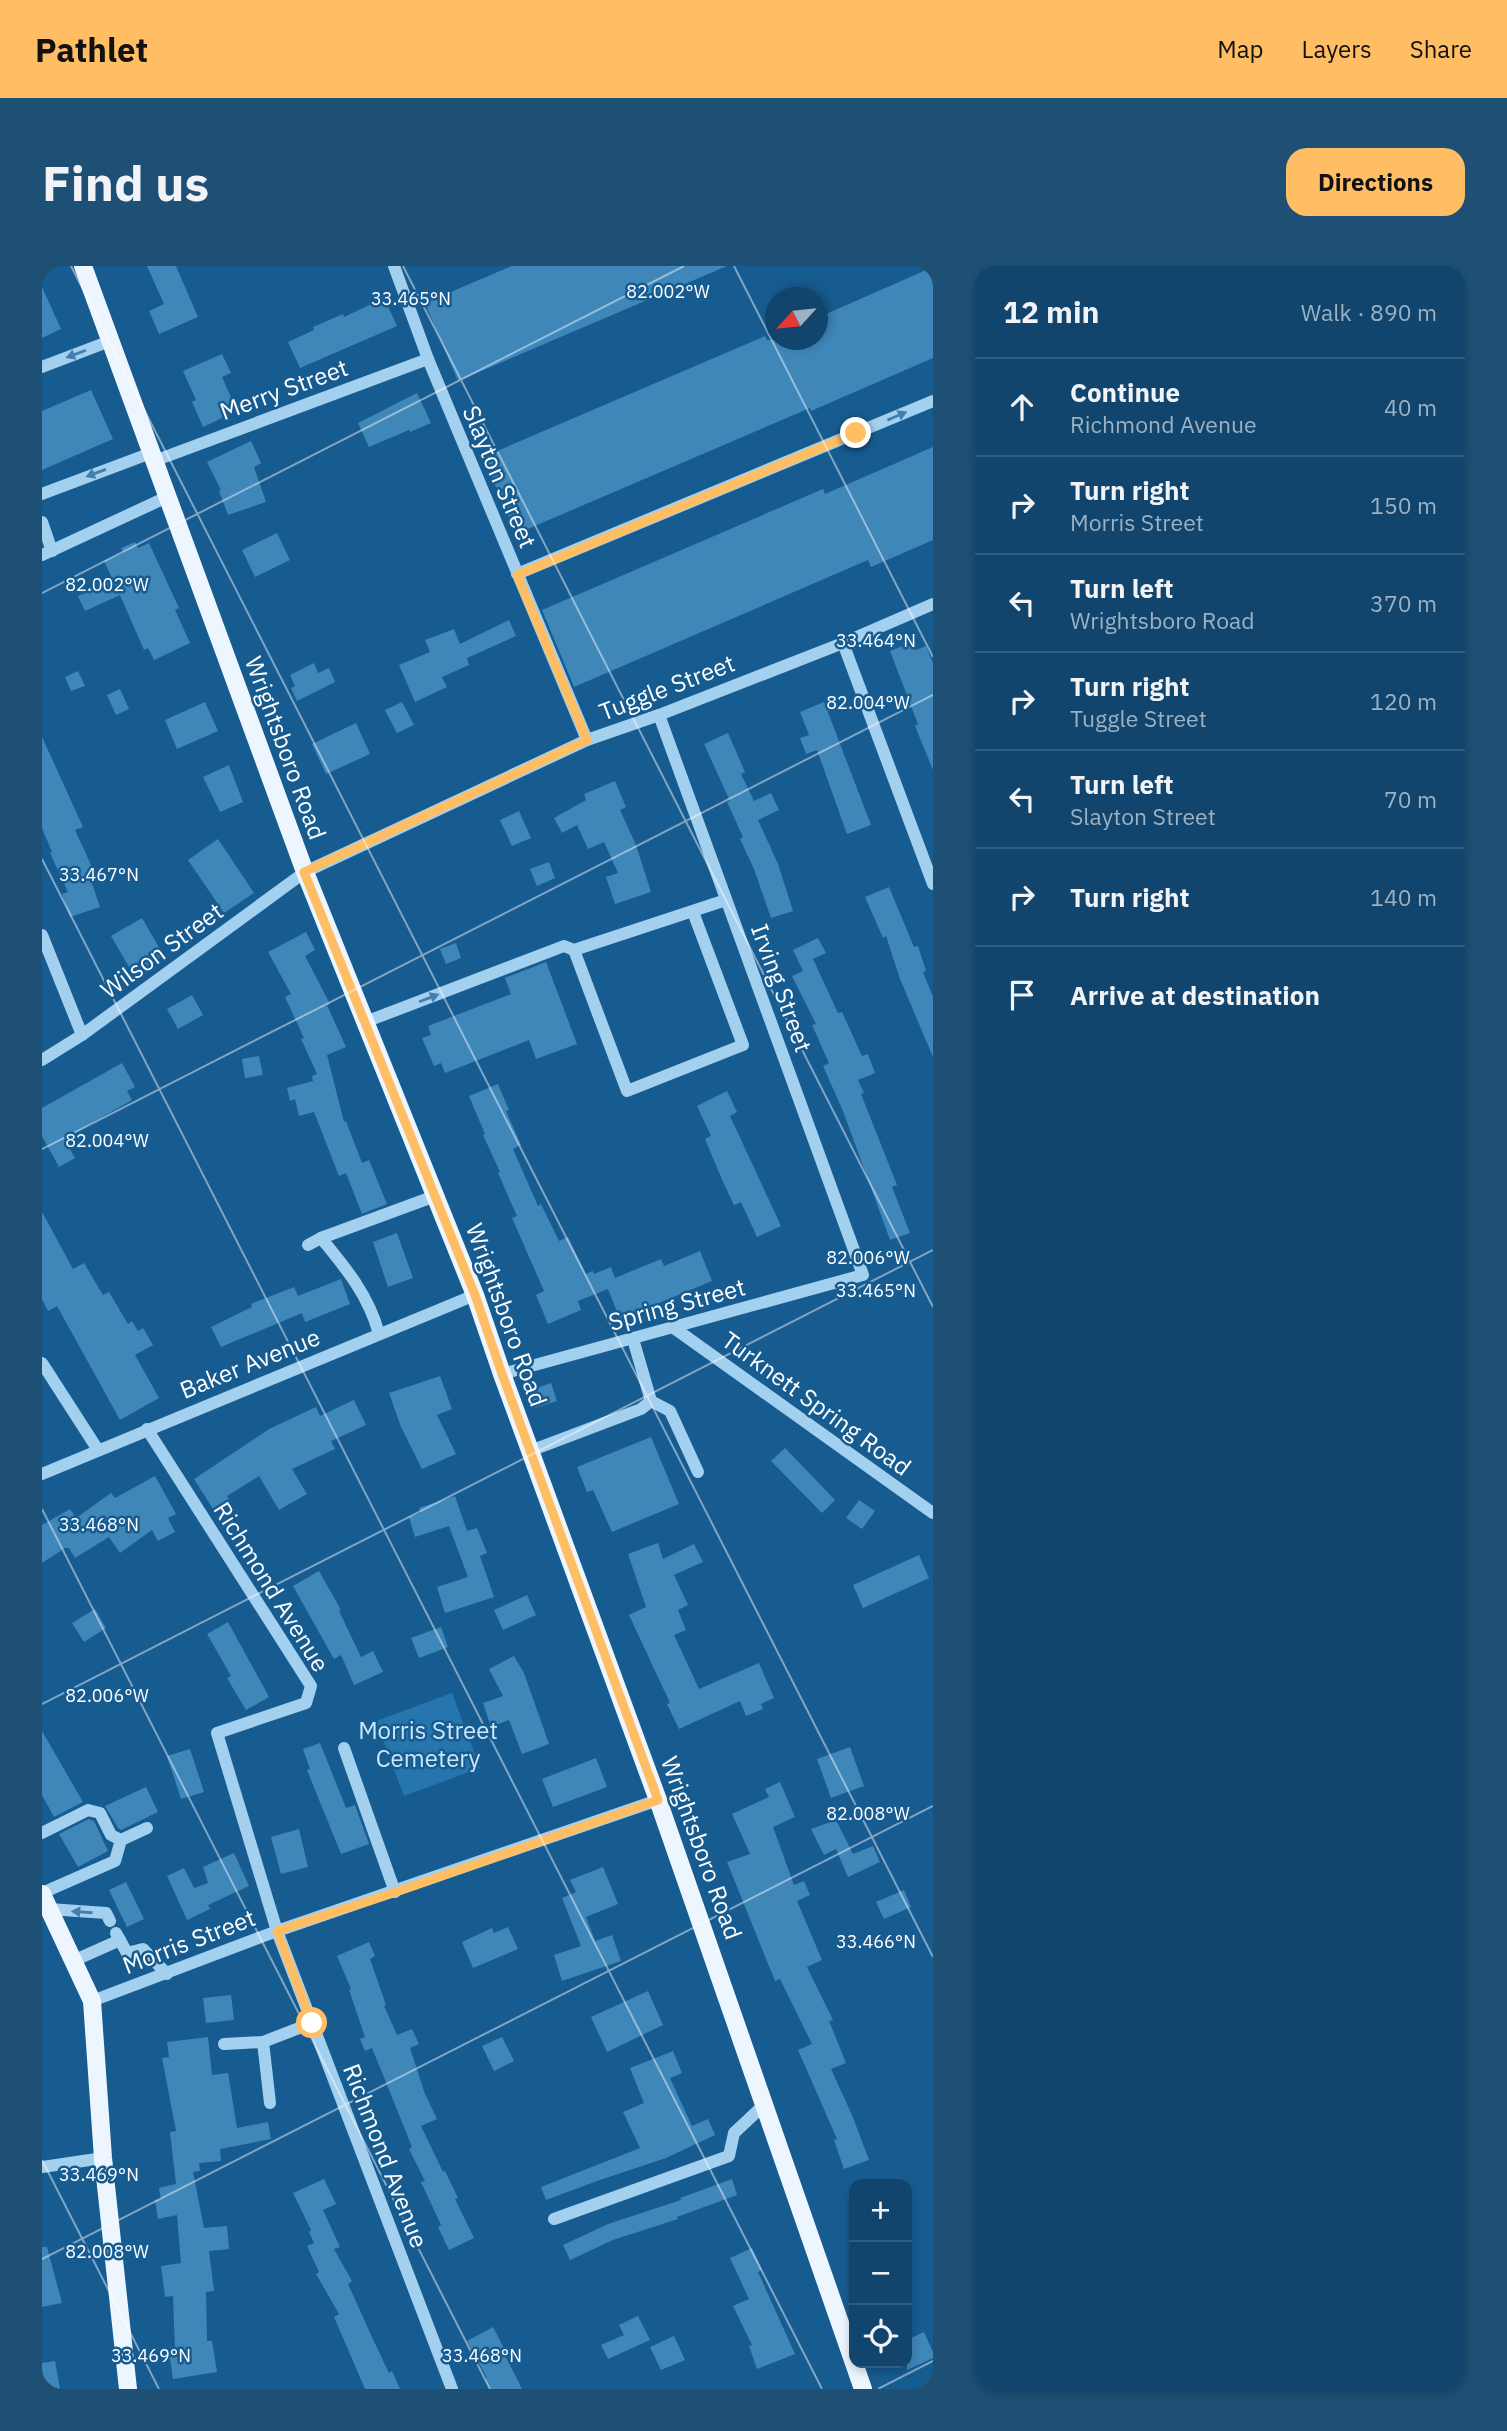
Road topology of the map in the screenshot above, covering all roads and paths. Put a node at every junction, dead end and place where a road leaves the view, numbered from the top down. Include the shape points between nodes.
1 (83, 266) edge
2 (394, 266) edge
3 (110, 341) junction
4 (428, 359) junction
5 (42, 367) edge
6 (933, 401) edge
7 (153, 457) junction
8 (42, 494) edge
9 (167, 497) junction
10 (42, 522) edge
11 (47, 553) edge
12 (517, 575) junction
13 (933, 604) edge
14 (843, 642) junction
15 (659, 715) junction
16 (587, 740) junction
17 (304, 872) junction
18 (933, 884) edge
19 (726, 900) junction
20 (693, 912) junction
21 (42, 934) edge
22 (574, 950) junction
23 (365, 1022) junction
24 (82, 1035) junction
25 (42, 1060) edge
26 (435, 1196) junction
27 (321, 1238) junction
28 (308, 1245) dead end
29 (863, 1275) joint
30 (475, 1295) junction
31 (674, 1328) junction
32 (379, 1334) junction
33 (633, 1339) junction
34 (42, 1363) edge
35 (502, 1374) junction
36 (651, 1401) junction
37 (148, 1429) junction
38 (98, 1450) junction
39 (530, 1451) junction
40 (698, 1472) dead end
41 (42, 1474) edge
42 (933, 1513) edge
43 (344, 1748) dead end
44 (658, 1800) junction
45 (147, 1828) dead end
46 (42, 1833) edge
47 (121, 1840) junction
48 (396, 1892) junction
49 (44, 1899) edge
50 (116, 1931) junction
51 (277, 1931) junction
52 (73, 1961) junction
53 (167, 1974) junction
54 (92, 2001) junction
55 (312, 2023) junction
56 (263, 2042) junction
57 (225, 2044) dead end
58 (270, 2103) dead end
59 (765, 2104) junction
60 (103, 2158) junction
61 (42, 2167) edge
62 (554, 2219) dead end
63 (128, 2389) edge
64 (452, 2389) edge
65 (863, 2389) edge

1 - 3 main road, Wrightsboro Road
2 - 4 street, Slayton Street
3 -> 5 street
3 - 7 main road, Wrightsboro Road
4 - 7 street, Merry Street
4 - 12 street, Slayton Street
12 -> 6 street
7 -> 8 street, Merry Street
7 - 9 main road, Wrightsboro Road
9 - 11 street
9 - 17 main road, Wrightsboro Road
10 - 11 street
12 - 16 street, Slayton Street
13 - 14 street, Tuggle Street
14 - 15 street, Tuggle Street
14 - 18 street
15 - 16 street, Tuggle Street
15 - 19 street, Irving Street
16 - 17 street, Tuggle Street
17 - 23 main road, Wrightsboro Road
17 - 24 street, Wilson Street
19 - 20 street
19 - 29 street, Irving Street
20 - 22 street
20 - 22 street via 743,1045 627,1091
21 - 24 street
23 -> 22 street via 564,946
23 - 26 main road, Wrightsboro Road
24 - 25 street, Wilson Street
26 - 27 street
26 - 30 main road, Wrightsboro Road
27 - 28 street
27 - 32 street via 355,1279
29 - 31 street, Spring Street
30 - 32 street, Baker Avenue
30 - 35 main road, Wrightsboro Road
31 - 33 street, Spring Street
31 - 42 street, Turknett Spring Road
32 - 37 street, Baker Avenue
33 - 35 street, Spring Street
33 - 36 street
34 - 38 street
35 - 39 main road, Wrightsboro Road
36 - 39 street via 641,1409
36 - 40 street via 670,1411
37 - 38 street, Baker Avenue
37 - 51 street, Richmond Avenue via 311,1686 306,1703 217,1733
38 - 41 street, Baker Avenue
39 - 44 main road, Wrightsboro Road
43 - 48 street
44 - 48 street, Morris Street
44 - 59 main road, Wrightsboro Road
45 - 47 street
46 - 47 street via 88,1810 100,1813 111,1835
47 - 49 street via 115,1861
48 - 51 street, Morris Street
50 -> 49 street via 106,1913
49 - 52 main road
50 - 52 street
50 - 53 street via 127,1952 143,1950
51 - 53 street, Morris Street
51 - 55 street, Richmond Avenue
52 - 54 main road
53 - 54 street, Morris Street
54 - 60 main road
55 - 56 street
55 - 64 street, Richmond Avenue
56 - 57 street
56 - 58 street
59 - 62 street via 734,2133 729,2156
59 - 65 main road, Wrightsboro Road
60 - 61 street
60 - 63 main road

